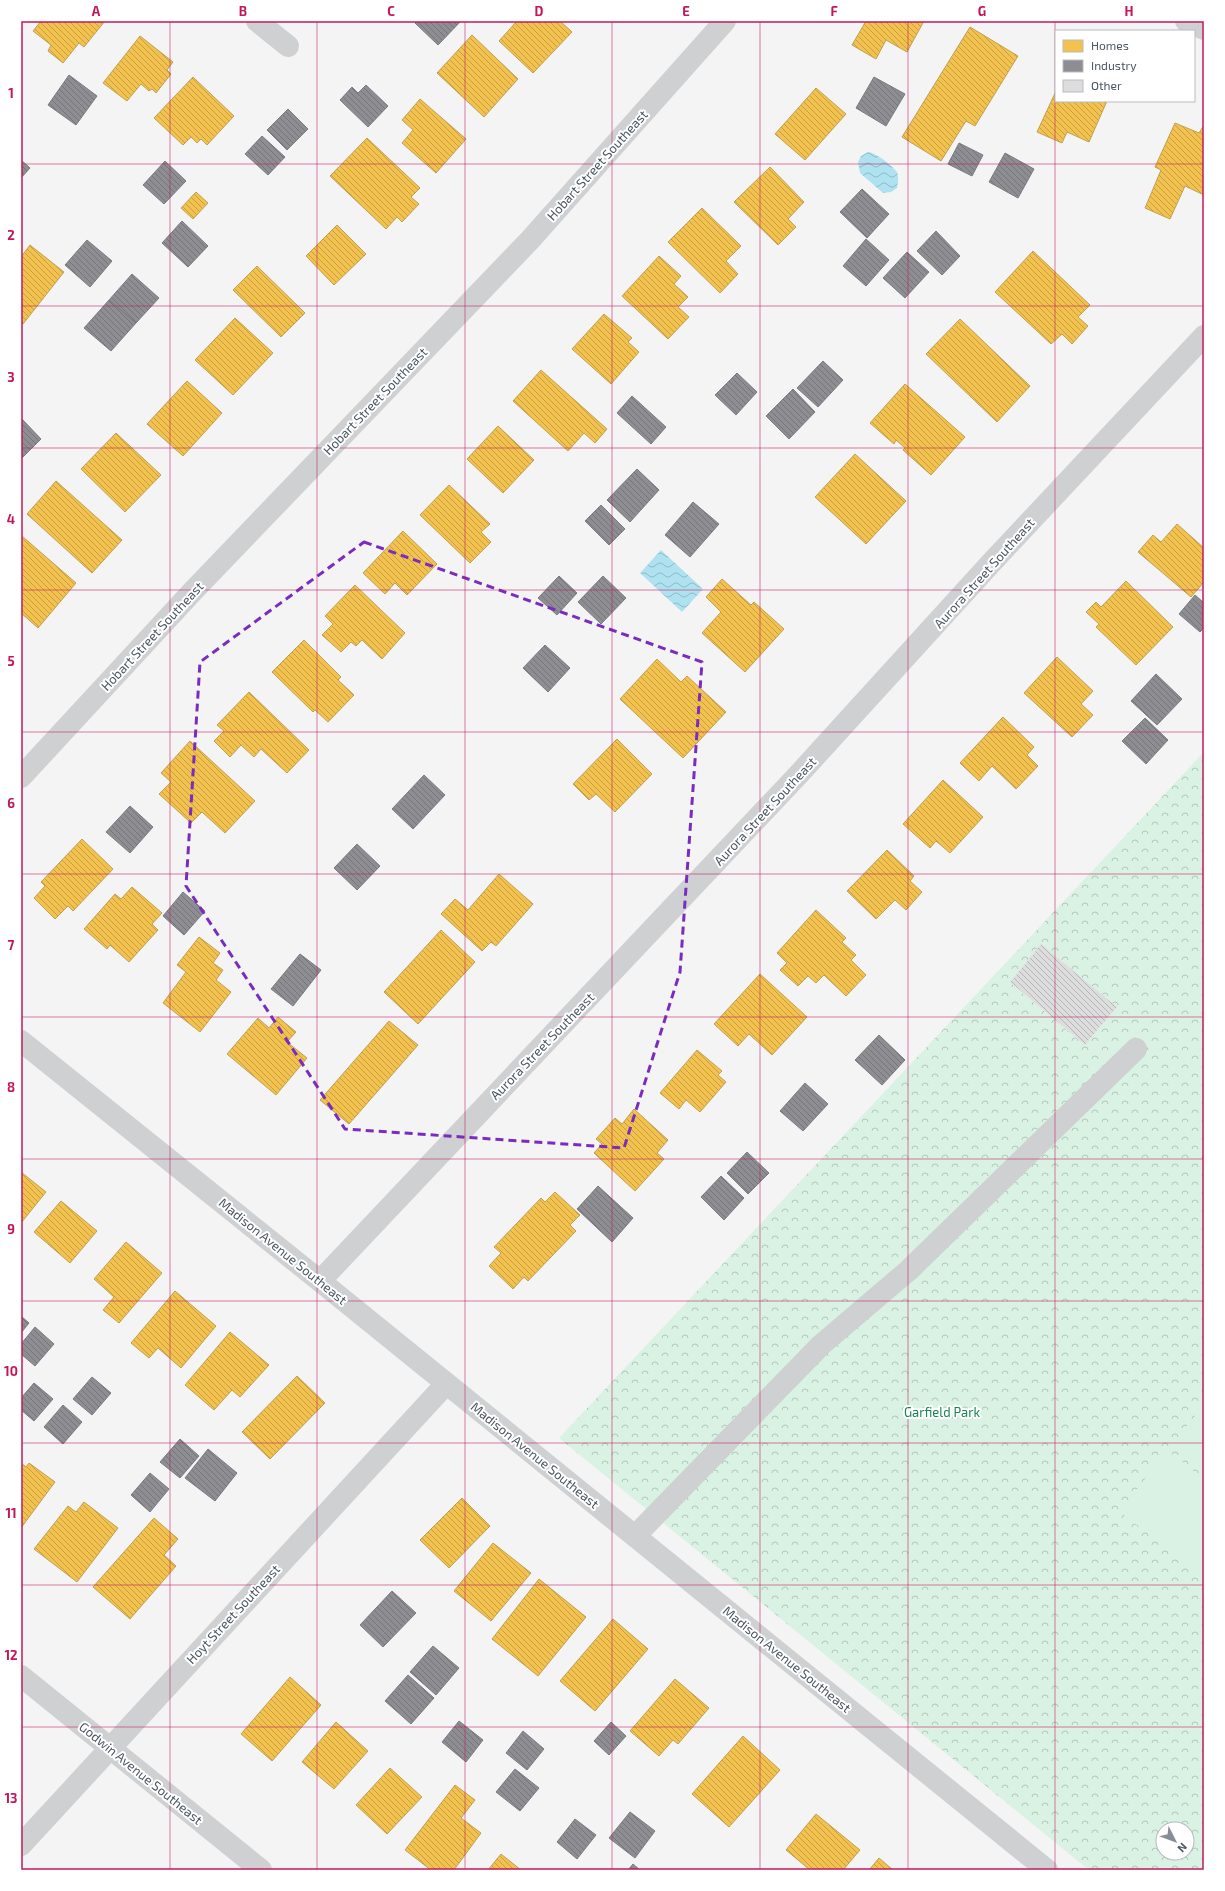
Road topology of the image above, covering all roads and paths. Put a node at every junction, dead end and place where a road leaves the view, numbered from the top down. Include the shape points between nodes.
1 (257, 21) edge
2 (725, 21) edge
3 (1186, 21) edge
4 (1204, 29) edge
5 (288, 46) dead end
6 (1204, 336) edge
7 (21, 777) edge
8 (21, 1041) edge
9 (1136, 1049) dead end
10 (320, 1281) junction
11 (446, 1384) junction
12 (635, 1536) junction
13 (21, 1676) edge
14 (110, 1748) junction
15 (21, 1845) edge
16 (261, 1870) edge
17 (1048, 1870) edge

1 - 5 street
2 - 7 street, Hobart Street Southeast via 530,240 198,585
3 - 4 street
6 - 10 street, Aurora Street Southeast via 992,562 799,774
8 - 10 street, Madison Avenue Southeast
9 - 12 street via 909,1270 821,1345
10 - 11 street, Madison Avenue Southeast
11 - 12 street, Madison Avenue Southeast
11 - 14 street, Hoyt Street Southeast
12 - 17 street, Madison Avenue Southeast
13 - 14 street, Godwin Avenue Southeast
14 - 15 street, Hoyt Street Southeast
14 - 16 street, Godwin Avenue Southeast

